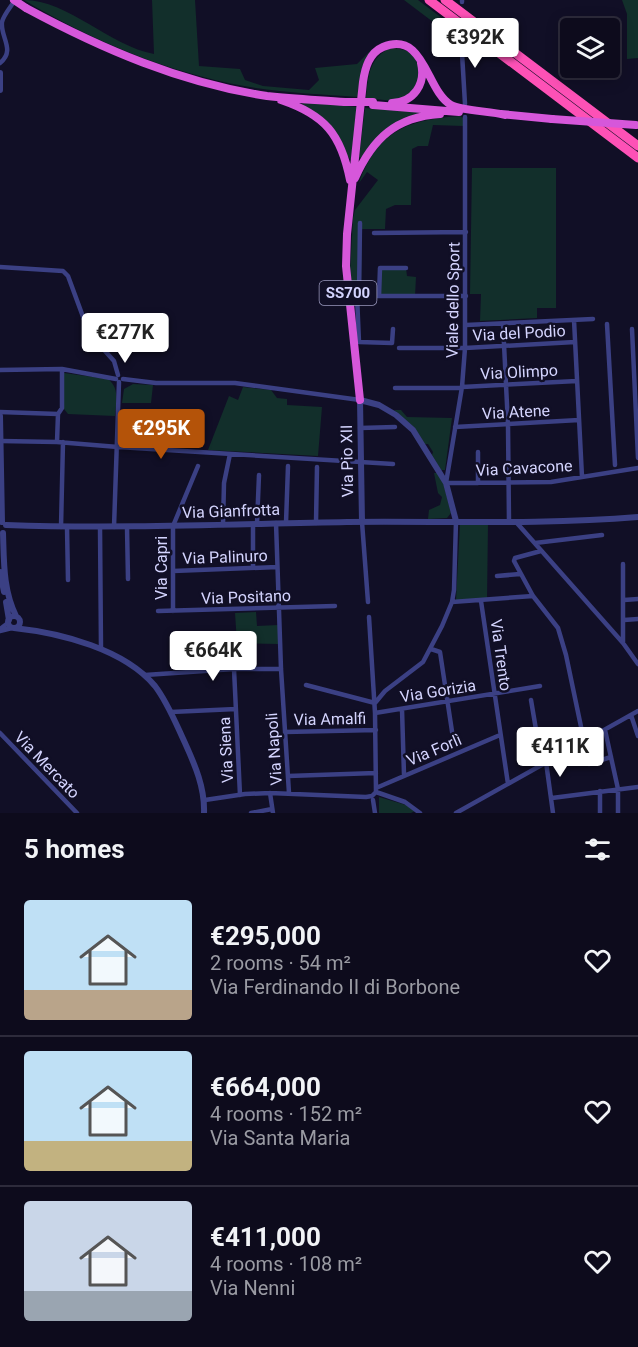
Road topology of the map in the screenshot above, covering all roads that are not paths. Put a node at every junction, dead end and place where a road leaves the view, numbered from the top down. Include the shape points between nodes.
1 (14, 0) edge
2 (429, 0) edge
3 (445, 0) edge
4 (461, 36) dead end
5 (420, 59) junction
6 (0, 63) edge
7 (0, 72) edge
8 (0, 90) edge
9 (267, 96) junction
10 (373, 104) junction
11 (464, 111) junction
12 (506, 115) junction
13 (637, 125) edge
14 (638, 146) edge
15 (638, 158) edge
16 (352, 186) junction
17 (360, 223) dead end
18 (466, 232) junction
19 (374, 233) dead end
20 (0, 267) edge
21 (406, 268) dead end
22 (359, 296) junction
23 (379, 296) junction
24 (466, 296) junction
25 (574, 320) junction
26 (593, 320) dead end
27 (503, 324) junction
28 (608, 324) dead end
29 (466, 326) junction
30 (393, 329) dead end
31 (632, 329) dead end
32 (575, 342) junction
33 (504, 345) junction
34 (399, 348) dead end
35 (465, 348) junction
36 (62, 369) junction
37 (0, 370) edge
38 (119, 378) junction
39 (577, 381) junction
40 (505, 384) junction
41 (636, 387) edge
42 (395, 388) dead end
43 (462, 388) junction
44 (360, 400) junction
45 (0, 414) edge
46 (58, 414) junction
47 (579, 420) junction
48 (508, 424) junction
49 (395, 427) dead end
50 (454, 427) junction
51 (360, 428) junction
52 (1, 441) edge
53 (60, 442) junction
54 (118, 447) junction
55 (478, 452) dead end
56 (230, 454) junction
57 (638, 458) edge
58 (361, 461) junction
59 (393, 464) dead end
60 (615, 465) dead end
61 (198, 466) dead end
62 (288, 466) dead end
63 (317, 467) dead end
64 (638, 468) edge
65 (259, 474) dead end
66 (582, 477) junction
67 (446, 483) junction
68 (478, 483) junction
69 (509, 483) junction
70 (638, 518) edge
71 (456, 521) junction
72 (316, 522) junction
73 (362, 522) junction
74 (513, 522) junction
75 (3, 523) edge
76 (276, 523) junction
77 (286, 523) junction
78 (255, 524) junction
79 (223, 525) junction
80 (173, 526) junction
81 (64, 527) junction
82 (100, 527) junction
83 (114, 527) junction
84 (127, 527) junction
85 (1, 533) edge
86 (602, 535) dead end
87 (535, 543) junction
88 (541, 551) junction
89 (623, 564) dead end
90 (277, 567) junction
91 (253, 568) junction
92 (173, 571) junction
93 (0, 572) edge
94 (520, 574) junction
95 (497, 576) dead end
96 (128, 579) dead end
97 (68, 580) dead end
98 (532, 596) junction
99 (638, 599) edge
100 (624, 600) junction
101 (481, 601) junction
102 (368, 602) dead end
103 (452, 602) junction
104 (335, 606) dead end
105 (279, 608) junction
106 (158, 611) dead end
107 (173, 611) junction
108 (369, 617) dead end
109 (18, 618) junction
110 (638, 619) edge
111 (624, 620) junction
112 (11, 625) junction
113 (0, 630) edge
114 (38, 631) junction
115 (622, 643) junction
116 (101, 649) junction
117 (431, 649) junction
118 (638, 664) edge
119 (234, 669) junction
120 (281, 669) junction
121 (145, 675) junction
122 (306, 685) dead end
123 (540, 686) dead end
124 (494, 694) junction
125 (531, 700) dead end
126 (447, 701) junction
127 (375, 703) junction
128 (236, 709) junction
129 (402, 709) junction
130 (638, 711) edge
131 (171, 712) junction
132 (375, 713) junction
133 (631, 715) junction
134 (376, 730) junction
135 (605, 730) junction
136 (285, 732) junction
137 (0, 733) edge
138 (500, 735) junction
139 (638, 736) edge
140 (453, 738) dead end
141 (584, 741) junction
142 (611, 757) junction
143 (544, 763) junction
144 (590, 764) dead end
145 (376, 773) junction
146 (404, 775) junction
147 (288, 776) junction
148 (509, 783) junction
149 (638, 787) edge
150 (618, 789) junction
151 (376, 790) junction
152 (600, 791) junction
153 (270, 793) junction
154 (289, 793) junction
155 (240, 795) junction
156 (552, 798) junction
157 (205, 800) junction
158 (373, 800) dead end
159 (272, 811) edge
160 (77, 813) edge
161 (204, 813) edge
162 (251, 813) edge
163 (375, 813) edge
164 (420, 813) edge
165 (456, 813) edge
166 (553, 813) edge
167 (600, 813) edge
168 (618, 813) edge

1 - 6 street via 2,22 8,51
1 - 9 highway, bridge via 98,46 144,64
2 - 15 highway
3 - 14 highway
4 - 11 street, Viale dello Sport
5 - 10 highway via 423,78 415,94 396,103
5 - 12 highway via 449,104
5 - 16 highway, SS700 via 408,48 397,45 378,50 370,58 363,82
7 - 8 street
9 - 10 highway, bridge
9 - 16 highway via 309,112 327,126 340,145
10 - 11 highway
11 - 12 highway
11 - 16 highway via 430,115 394,127 372,146
11 - 18 street, Viale dello Sport
12 - 13 highway, bridge
16 - 44 highway, SS700 via 346,266
17 - 22 street
18 - 19 street
18 - 24 street, Viale dello Sport
20 - 38 street via 63,271 90,333 114,361
21 - 23 street via 380,268
22 - 23 street
22 - 30 street via 359,342 392,343
23 - 24 street
24 - 29 street, Viale dello Sport
25 - 26 street
25 - 27 street
25 - 32 street
27 - 29 street
27 - 33 street
28 - 60 street
29 - 35 street, Viale dello Sport
31 - 41 street
32 - 33 street, Via del Podio
32 - 39 street
33 - 35 street, Via del Podio
33 - 40 street
34 - 35 street, Via del Podio
35 - 43 street, Viale dello Sport
36 - 37 street
36 - 38 street
36 - 46 street via 62,408
38 - 44 street via 156,383 235,383
38 - 54 street
39 - 40 street, Via Olimpo
39 - 47 street
40 - 43 street, Via Olimpo
40 - 48 street
41 - 57 street
42 - 43 street, Via Olimpo
43 - 50 street, Viale dello Sport
44 - 51 street, Via Pio XII
44 - 67 street via 379,405 413,430
45 - 46 street
45 - 52 street
46 - 53 street
47 - 48 street, Via Atene
47 - 66 street
48 - 50 street, Via Atene
48 - 69 street
49 - 51 street
50 - 67 street, Viale dello Sport
51 - 58 street, Via Pio XII
52 - 53 street
52 - 75 street
53 - 54 street
53 - 81 street
54 - 56 street
54 - 83 street
55 - 68 street
56 - 58 street
56 - 79 street via 224,483
58 - 59 street
58 - 73 street, Via Pio XII
61 - 80 street
62 - 77 street
63 - 72 street
64 - 66 street, Via Cavacone
65 - 78 street
66 - 69 street, Via Cavacone
67 - 68 street, Via Cavacone
67 - 71 street
68 - 69 street, Via Cavacone
69 - 74 street
70 - 74 street, Via Gianfrotta
71 - 73 street, Via Gianfrotta
71 - 74 street, Via Gianfrotta
71 - 103 street
72 - 73 street, Via Gianfrotta
72 - 77 street, Via Gianfrotta
73 - 102 street
74 - 87 street
75 - 81 street, Via Gianfrotta
75 - 85 street via 6,530
76 - 77 street, Via Gianfrotta
76 - 78 street, Via Gianfrotta
76 - 90 street, Via Napoli
78 - 79 street, Via Gianfrotta
78 - 91 street
79 - 80 street, Via Gianfrotta
80 - 84 street, Via Gianfrotta
80 - 92 street, Via Capri
81 - 82 street, Via Gianfrotta
81 - 97 street
82 - 83 street, Via Gianfrotta
82 - 116 street
83 - 84 street, Via Gianfrotta
84 - 96 street
85 - 109 street via 10,605
86 - 87 street
87 - 88 street
88 - 94 street via 514,559
88 - 115 street
89 - 100 street
90 - 91 street, Via Palinuro
90 - 105 street, Via Napoli
91 - 92 street, Via Palinuro
92 - 107 street, Via Capri
93 - 112 street
94 - 95 street
94 - 98 street
98 - 101 street
98 - 141 street via 558,628
99 - 100 street
100 - 111 street
101 - 103 street
101 - 124 street, Via Trento
103 - 117 street
104 - 105 street, Via Positano
105 - 107 street, Via Positano
105 - 120 street, Via Napoli
106 - 107 street, Via Positano
108 - 127 street
109 - 112 street via 11,617
109 - 112 street via 20,626
109 - 114 street
110 - 111 street
111 - 115 street
112 - 113 street
112 - 114 street
114 - 116 street
115 - 118 street
116 - 121 street
117 - 126 street via 440,652
117 - 127 street via 423,662
119 - 120 street
119 - 121 street
119 - 128 street, Via Siena
120 - 136 street, Via Napoli
121 - 131 street
122 - 127 street
123 - 124 street, Via Gorizia
124 - 126 street, Via Gorizia
124 - 138 street, Via Trento
125 - 143 street
126 - 129 street, Via Gorizia
126 - 140 street
127 - 132 street
128 - 131 street
128 - 155 street, Via Siena
129 - 132 street, Via Gorizia
129 - 146 street
130 - 133 street
131 - 157 street
132 - 134 street
133 - 135 street
133 - 139 street
134 - 136 street, Via Amalfi
134 - 145 street
135 - 141 street
135 - 142 street
136 - 147 street, Via Napoli
137 - 160 street, Via Mercato
138 - 146 street, Via Forlì
138 - 148 street, Via Trento
141 - 143 street
142 - 144 street
142 - 150 street
143 - 148 street
143 - 156 street
145 - 147 street
145 - 151 street
146 - 151 street, Via Forlì
147 - 154 street, Via Napoli
148 - 165 street
149 - 150 street
150 - 152 street
150 - 168 street
151 - 154 street via 366,797
151 - 164 street
152 - 156 street
152 - 167 street
153 - 154 street
153 - 155 street
153 - 159 street
155 - 157 street
156 - 166 street
157 - 161 street
158 - 163 street
159 - 162 street

